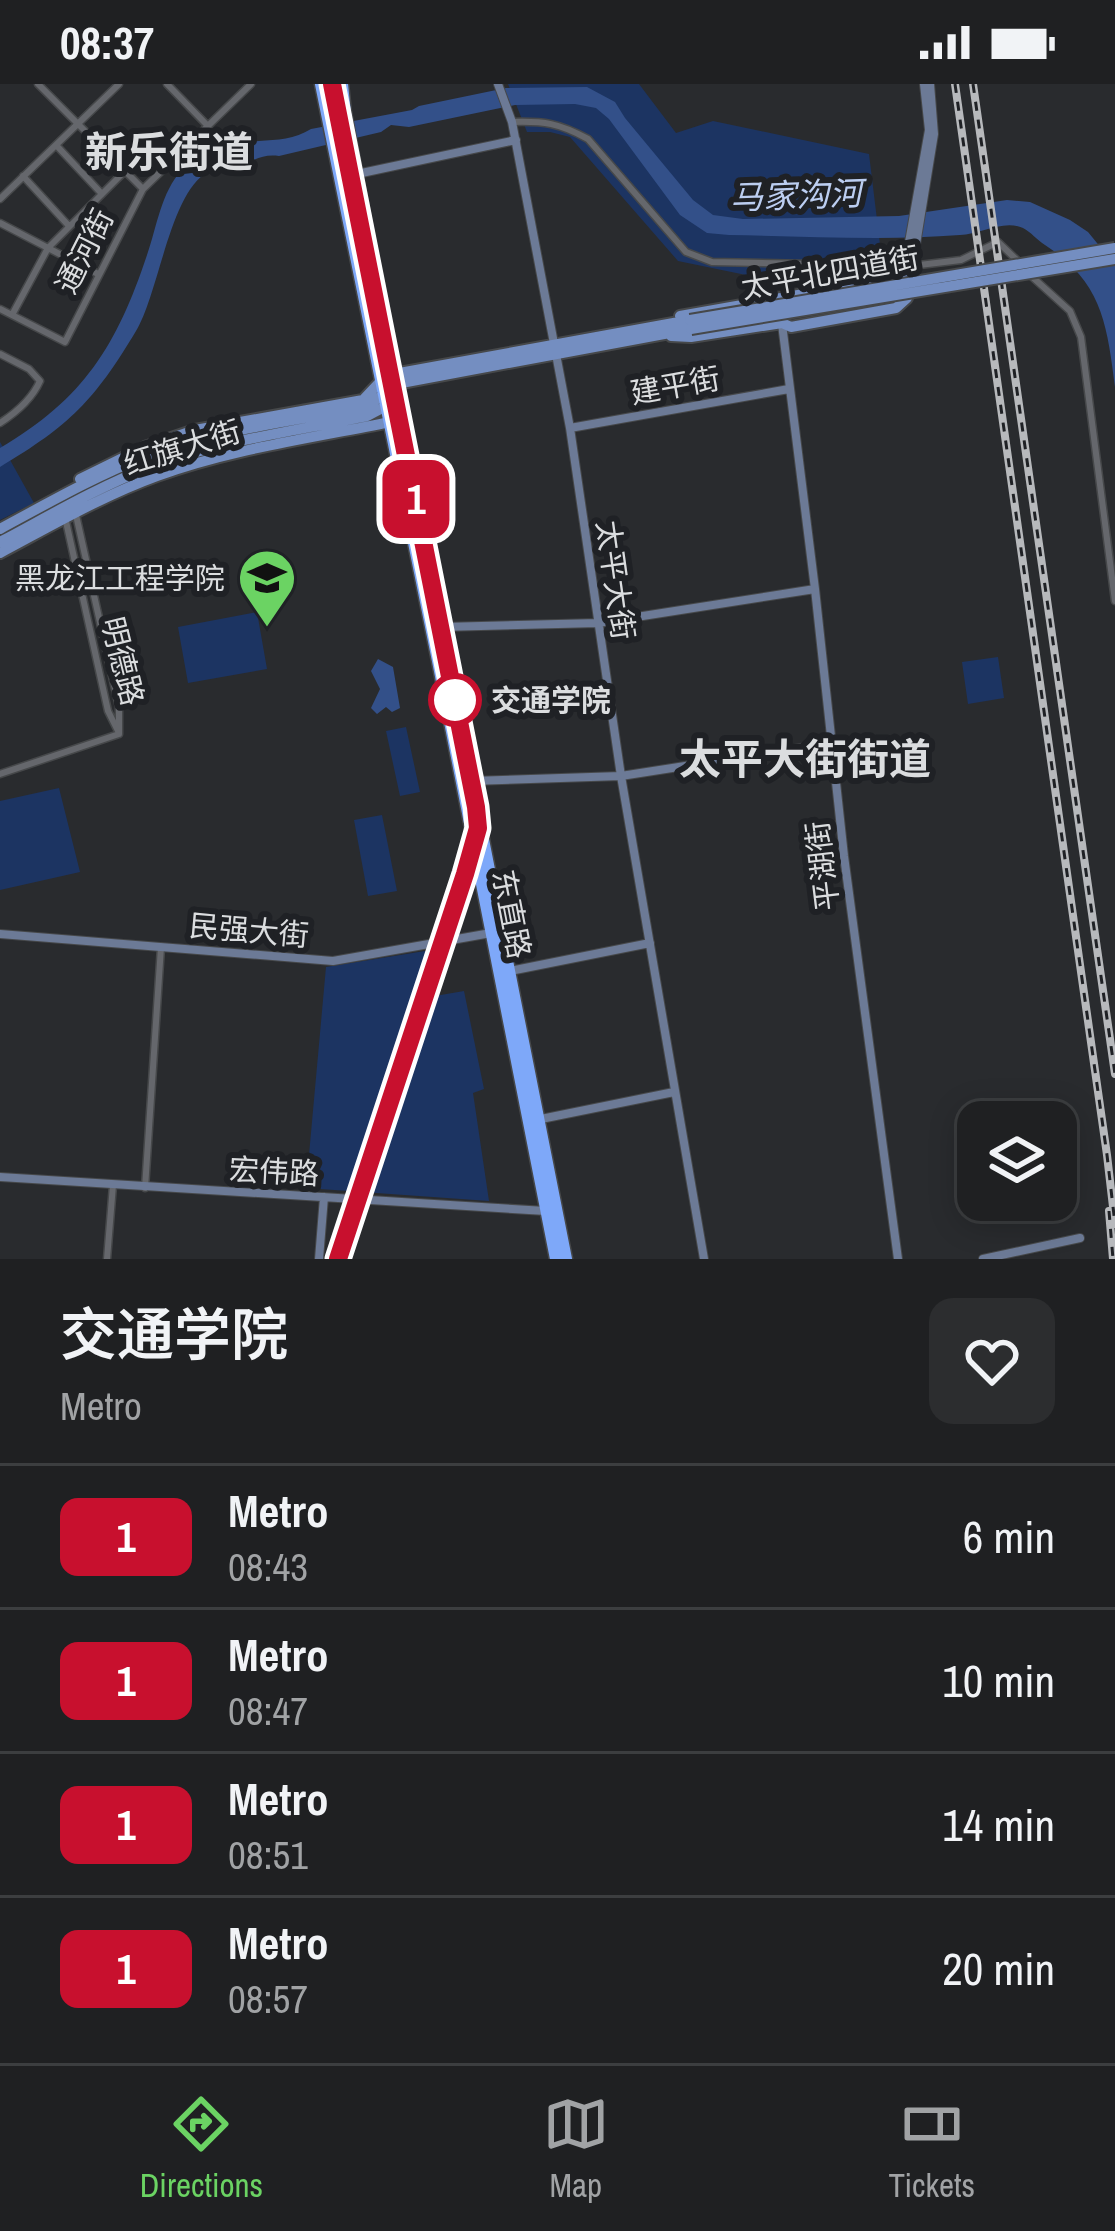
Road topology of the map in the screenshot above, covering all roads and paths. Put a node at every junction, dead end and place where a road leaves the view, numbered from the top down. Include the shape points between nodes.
1 (38, 84) edge
2 (119, 84) edge
3 (167, 84) edge
4 (251, 84) edge
5 (321, 84) edge
6 (342, 84) edge
7 (498, 84) edge
8 (927, 84) edge
9 (512, 122) junction
10 (78, 124) junction
11 (208, 126) junction
12 (516, 140) junction
13 (56, 145) junction
14 (124, 171) junction
15 (357, 174) junction
16 (23, 176) junction
17 (143, 189) junction
18 (102, 194) junction
19 (0, 199) edge
20 (0, 223) edge
21 (69, 226) junction
22 (48, 248) junction
23 (1115, 248) edge
24 (1115, 259) edge
25 (908, 270) junction
26 (99, 275) junction
27 (0, 309) edge
28 (12, 315) junction
29 (782, 323) junction
30 (690, 324) junction
31 (653, 330) junction
32 (554, 349) junction
33 (0, 354) edge
34 (395, 379) junction
35 (789, 389) junction
36 (383, 394) junction
37 (366, 412) junction
38 (0, 422) edge
39 (390, 422) junction
40 (570, 428) junction
41 (69, 511) junction
42 (0, 525) edge
43 (0, 542) edge
44 (0, 554) edge
45 (815, 589) junction
46 (1115, 601) edge
47 (598, 623) junction
48 (441, 627) junction
49 (832, 743) junction
50 (0, 774) edge
51 (621, 776) junction
52 (471, 782) junction
53 (491, 933) junction
54 (0, 934) edge
55 (650, 943) junction
56 (161, 947) junction
57 (509, 971) junction
58 (674, 1092) junction
59 (533, 1121) junction
60 (0, 1177) edge
61 (112, 1185) junction
62 (145, 1188) junction
63 (324, 1197) junction
64 (546, 1210) junction
65 (1080, 1238) dead end
66 (107, 1259) edge
67 (319, 1259) edge
68 (556, 1259) edge
69 (566, 1259) edge
70 (704, 1259) edge
71 (898, 1259) edge
72 (983, 1259) edge

1 - 10 street
2 - 10 street
3 - 11 street
4 - 11 street, 通河街
5 - 36 highway, 东直路
6 - 15 highway, 东直路
7 - 9 street, 太平大街
8 - 25 street
9 - 12 street, 太平大街
9 - 25 street via 544,121 588,139 686,252 712,262
10 - 13 street
10 - 14 street
11 - 17 street, 通河街
12 - 15 street
12 - 32 street, 太平大街
13 - 16 street
13 - 18 street
14 - 17 street
14 - 18 street
15 - 34 highway, 东直路
16 - 19 street
16 - 21 street
17 - 26 street, 通河街
18 - 21 street
20 - 22 street
21 - 22 street
22 - 26 street
22 - 28 street
23 - 30 main road, 太平北四道街, bridge
24 - 30 main road, 太平北四道街, bridge
25 - 29 main road via 907,298 896,308
25 - 31 main road via 691,312
25 - 46 street via 961,260 998,242 1070,311 1082,337
26 - 28 street, 通河街 via 64,342
27 - 28 street
29 - 31 main road via 691,338
29 - 35 street, 平湖街
30 - 31 main road, 太平北四道街
31 - 32 main road, 太平北四道街
32 - 34 main road, 太平北四道街
32 - 40 street, 太平大街
33 - 38 street via 40,381
34 - 36 main road
34 - 48 highway, 东直路
35 - 40 street, 建平街
35 - 45 street, 平湖街
36 - 37 main road
36 - 39 highway, 东直路
36 - 42 main road, 红旗大街 via 145,447
37 - 41 main road, 红旗大街 via 203,450 115,482
37 - 42 main road, 红旗大街 via 149,455
39 - 41 main road, 红旗大街 via 202,461
39 - 53 highway, 东直路
40 - 47 street, 太平大街
41 - 43 main road, 红旗大街
41 - 44 main road, 红旗大街
41 - 50 street, 明德路 via 119,734
45 - 47 street
45 - 49 street, 平湖街
47 - 48 street
47 - 51 street, 太平大街
48 - 52 highway, 东直路
49 - 51 street
49 - 71 street, 平湖街
51 - 52 street
51 - 55 street, 太平大街
52 - 57 highway, 东直路
53 - 56 street, 民强大街 via 333,961
53 - 59 highway, 东直路
54 - 56 street, 民强大街
55 - 57 street
55 - 58 street, 太平大街
56 - 62 street
57 - 59 highway, 东直路
58 - 59 street
58 - 70 street, 太平大街
59 - 64 highway, 东直路
59 - 69 highway, 东直路
60 - 61 street, 宏伟路
61 - 62 street, 宏伟路
61 - 66 street
62 - 63 street, 宏伟路
63 - 64 street, 宏伟路
63 - 67 street
64 - 68 highway, 东直路
65 - 72 street

